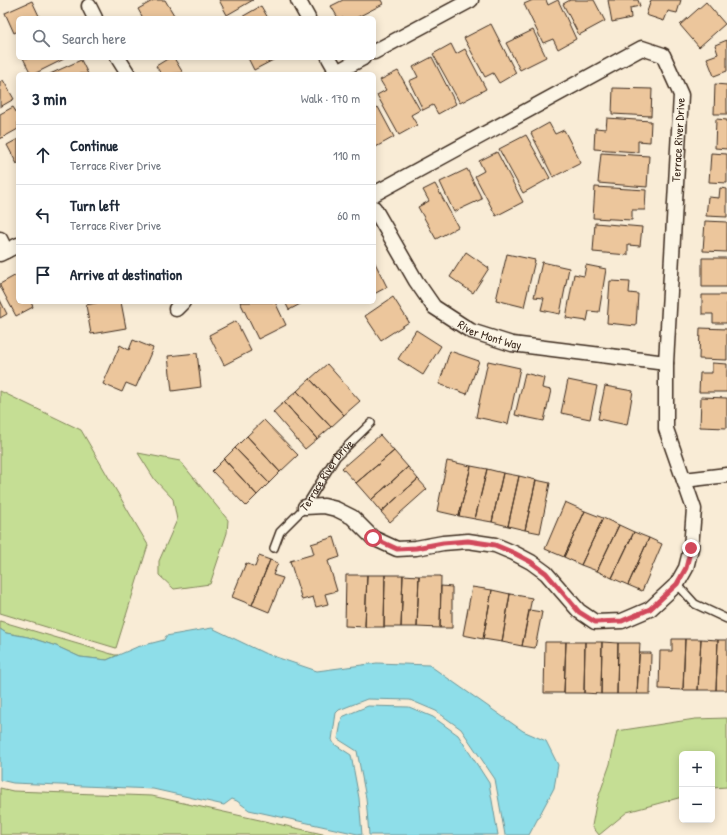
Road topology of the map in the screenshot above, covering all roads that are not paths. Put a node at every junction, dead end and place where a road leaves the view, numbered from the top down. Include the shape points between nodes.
1 (298, 0) edge
2 (471, 0) edge
3 (307, 16) edge
4 (376, 51) edge
5 (119, 60) edge
6 (330, 60) edge
7 (359, 60) edge
8 (127, 72) edge
9 (335, 72) edge
10 (337, 72) edge
11 (376, 193) edge
12 (376, 212) edge
13 (666, 363) junction
14 (370, 423) dead end
15 (727, 475) edge
16 (684, 480) junction
17 (305, 507) junction
18 (274, 548) dead end
19 (677, 584) junction
20 (727, 619) edge

1 - 3 street
2 - 4 street
5 - 8 street
6 - 9 street
7 - 10 street
11 - 13 street, Terrace River Drive via 642,48 663,55 681,95
12 - 13 street, River Mont Way via 416,282 434,307 470,332 512,344
13 - 16 street, Terrace River Drive via 666,429
14 - 17 lane, Terrace River Drive via 336,457
15 - 16 street
16 - 19 street, Terrace River Drive via 694,509 686,568
17 - 18 lane via 280,532
17 - 19 street, Terrace River Drive via 324,506 336,509 352,517 373,538 397,549 468,541 495,545 531,562 546,573 579,612 595,622 622,621 650,609
19 - 20 lane via 695,604

